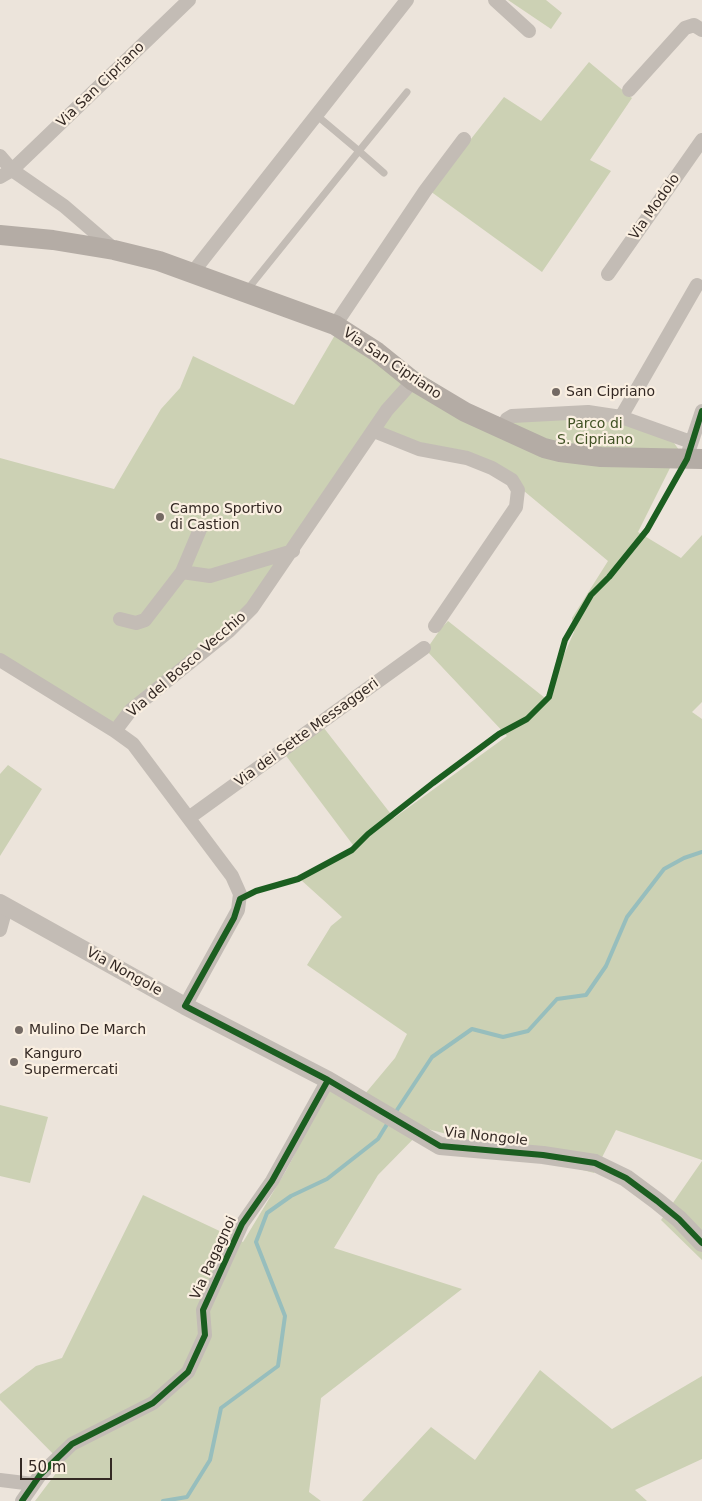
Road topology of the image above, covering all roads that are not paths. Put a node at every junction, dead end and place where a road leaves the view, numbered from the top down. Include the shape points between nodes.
1 (189, 0) edge
2 (407, 0) edge
3 (495, 0) edge
4 (702, 30) edge
5 (529, 32) dead end
6 (628, 90) dead end
7 (407, 92) dead end
8 (315, 114) junction
9 (464, 139) dead end
10 (702, 140) edge
11 (359, 151) junction
12 (0, 156) edge
13 (12, 170) junction
14 (384, 174) dead end
15 (0, 177) edge
16 (0, 235) edge
17 (114, 250) junction
18 (192, 272) junction
19 (608, 274) dead end
20 (697, 285) dead end
21 (245, 292) junction
22 (335, 325) junction
23 (413, 381) junction
24 (702, 411) edge
25 (621, 417) junction
26 (502, 430) junction
27 (374, 431) junction
28 (693, 453) edge
29 (201, 527) dead end
30 (293, 550) junction
31 (182, 572) junction
32 (120, 619) dead end
33 (435, 626) dead end
34 (424, 648) dead end
35 (0, 660) edge
36 (115, 731) junction
37 (190, 818) junction
38 (3, 906) edge
39 (0, 930) edge
40 (185, 1006) junction
41 (328, 1080) junction
42 (702, 1243) edge
43 (0, 1480) edge
44 (34, 1484) junction
45 (22, 1501) edge

1 - 13 street, Via San Cipriano
2 - 8 street
3 - 5 street
4 - 6 street via 694,25 685,28
7 - 11 lane
8 - 11 lane
8 - 18 street
9 - 22 street, Via San Cipriano
10 - 19 street, Via Modolo
11 - 14 lane
11 - 21 lane
12 - 13 street, Via San Cipriano
13 - 15 street, Via San Cipriano
13 - 17 street, Via San Cipriano via 64,206
16 - 17 main road, Via San Cipriano
17 - 18 main road, Via San Cipriano
18 - 21 main road, Via San Cipriano
20 - 25 street
21 - 22 main road, Via San Cipriano
22 - 23 main road, Via San Cipriano via 377,352
23 - 26 main road, Via San Cipriano
23 - 27 street, Via del Bosco Vecchio via 387,410
24 - 28 street
25 - 26 street via 588,412 512,416
25 - 28 street
26 - 28 main road, Via San Cipriano via 544,448 579,455
27 - 30 street, Via del Bosco Vecchio
27 - 33 street via 419,449 467,458 492,468 512,480 518,490 516,507
29 - 31 street
30 - 31 street via 210,576
30 - 36 street, Via del Bosco Vecchio via 244,616 131,710
31 - 32 street via 144,620 136,623
34 - 37 street, Via dei Sette Messaggeri
35 - 36 street
36 - 37 street via 133,744
37 - 40 street via 232,876 240,899 234,918
38 - 39 street
38 - 40 street, Via Nongole
40 - 41 street, Via Nongole
41 - 42 street, Via Nongole via 440,1146 595,1163 626,1178 657,1201 679,1218
41 - 44 street, Via Pagagnoi via 272,1181 242,1224 203,1310 206,1335 188,1372 153,1402 72,1444 40,1474
43 - 44 street
44 - 45 street, Via Pagagnoi

